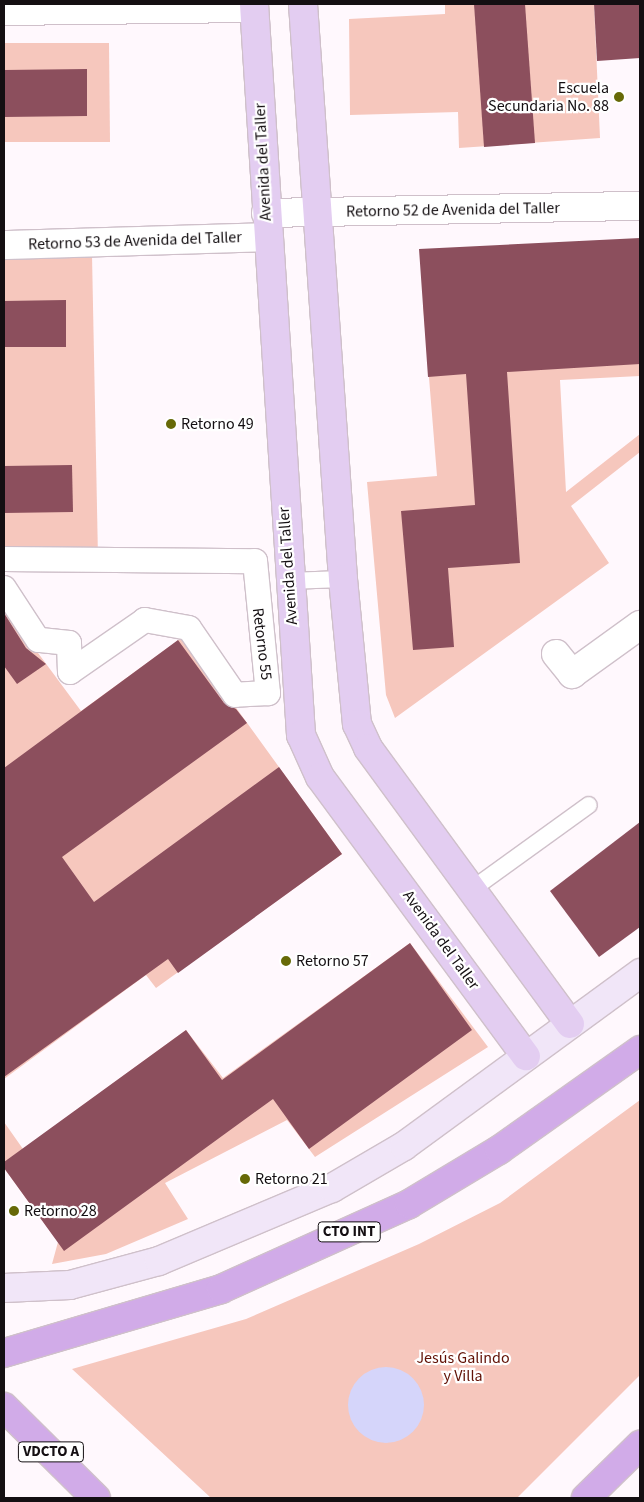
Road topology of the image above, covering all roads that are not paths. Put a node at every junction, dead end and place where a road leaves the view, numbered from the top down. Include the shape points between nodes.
1 (303, 4) edge
2 (254, 6) edge
3 (4, 10) edge
4 (640, 206) edge
5 (320, 213) junction
6 (266, 225) junction
7 (4, 245) edge
8 (4, 559) edge
9 (343, 579) junction
10 (288, 581) junction
11 (4, 588) edge
12 (640, 625) edge
13 (556, 654) dead end
14 (589, 805) dead end
15 (471, 890) junction
16 (640, 973) edge
17 (570, 1024) junction
18 (640, 1050) edge
19 (526, 1056) junction
20 (4, 1288) edge
21 (4, 1353) edge
22 (4, 1407) edge
23 (640, 1445) edge
24 (96, 1498) edge
25 (586, 1498) edge

1 - 5 main road
2 - 3 street
2 - 6 main road, Avenida del Taller
4 - 5 street, Retorno 52 de Avenida del Taller
5 - 6 street, Retorno 52 de Avenida del Taller
5 - 9 main road
6 - 7 street, Retorno 53 de Avenida del Taller
6 - 10 main road, Avenida del Taller
8 - 11 street, Retorno 55 via 255,561 268,693 235,695 189,628 145,620 70,672 69,643 38,640
9 - 10 lane
9 - 15 main road via 358,724 368,748
10 - 19 main road, Avenida del Taller via 306,755
12 - 13 street via 572,674
14 - 15 lane
15 - 17 main road
16 - 17 main road, CTO INT
17 - 19 main road, CTO INT
18 - 21 highway, CTO INT via 498,1150 409,1204 221,1289
19 - 20 main road, CTO INT via 404,1146 332,1188 266,1219 101,1278 51,1288
22 - 24 highway, VDCTO A
23 - 25 highway

